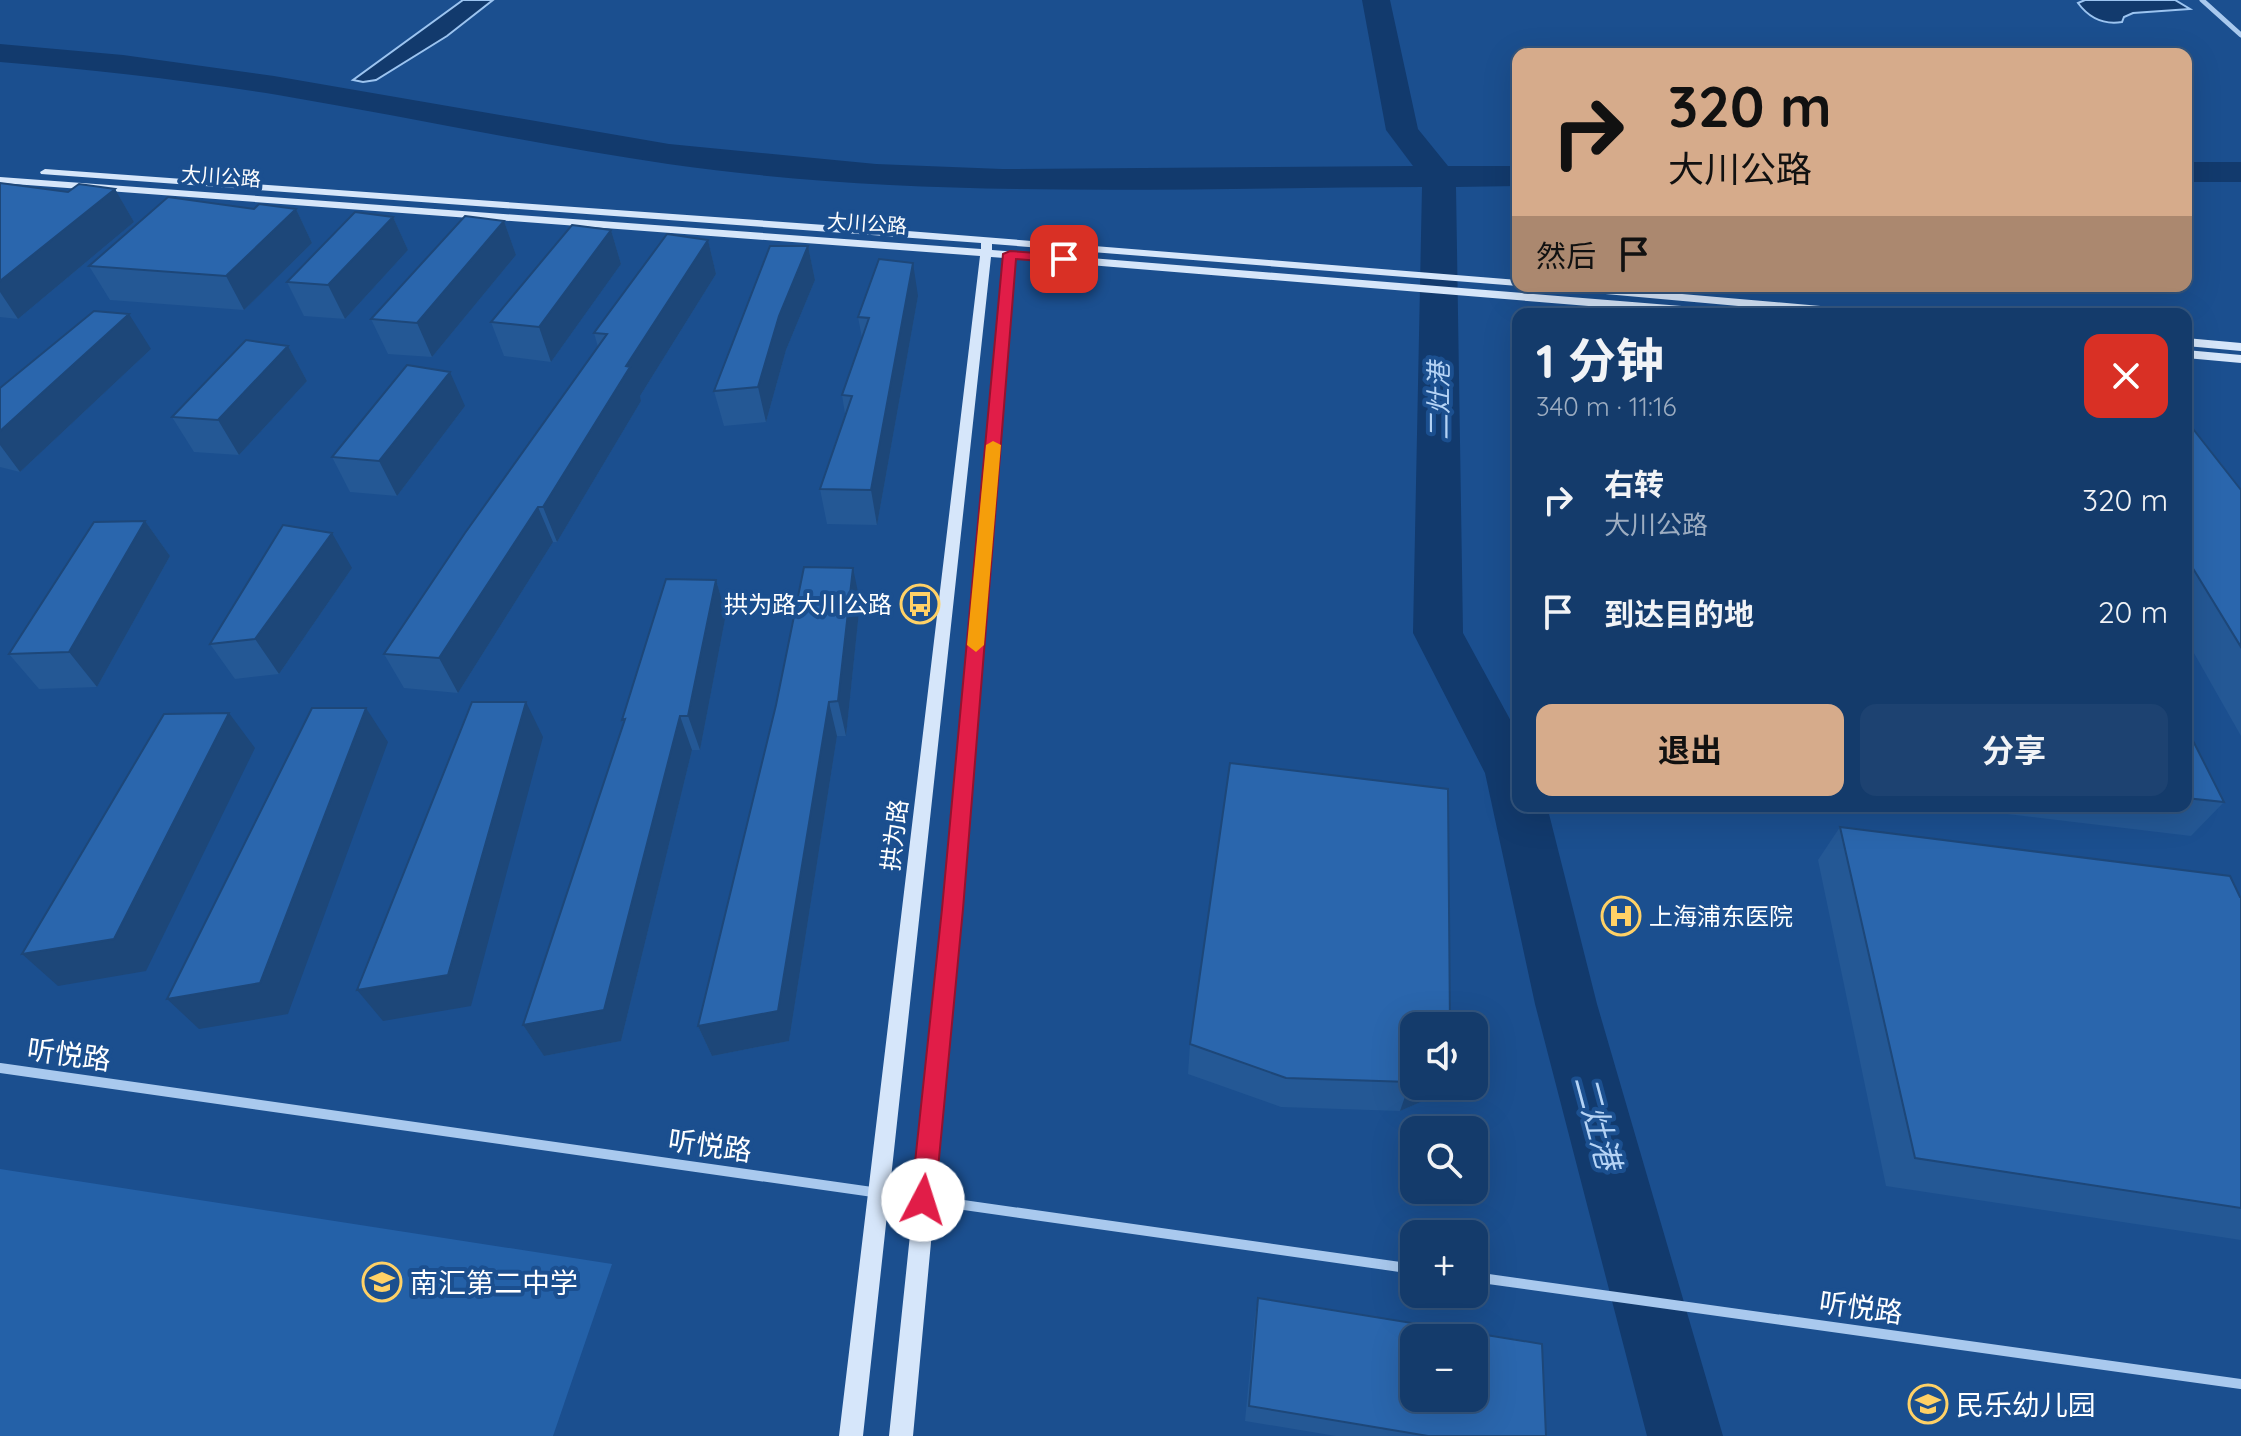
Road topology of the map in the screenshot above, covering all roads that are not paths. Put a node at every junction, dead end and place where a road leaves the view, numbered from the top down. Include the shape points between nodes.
1 (2202, 0) edge
2 (2241, 35) edge
3 (0, 169) edge
4 (0, 180) edge
5 (987, 246) junction
6 (1010, 254) junction
7 (1393, 279) junction
8 (1512, 284) edge
9 (1497, 288) junction
10 (1512, 290) edge
11 (1533, 292) edge
12 (1618, 292) edge
13 (1677, 308) edge
14 (1798, 308) edge
15 (2192, 343) edge
16 (2241, 347) edge
17 (2192, 355) edge
18 (2241, 359) edge
19 (0, 1068) edge
20 (879, 1193) junction
21 (923, 1200) junction
22 (1400, 1267) edge
23 (1488, 1279) edge
24 (2241, 1384) edge
25 (851, 1436) edge
26 (901, 1436) edge

1 - 2 street
3 - 5 main road, 大川公路
4 - 5 main road, 大川公路
5 - 6 main road, 大川公路
5 - 7 main road, 大川公路
5 - 20 main road, 拱为路
6 - 7 main road, 大川公路
6 - 21 main road
7 - 9 main road, 大川公路
8 - 9 main road, 大川公路
9 - 10 main road, 大川公路
11 - 13 main road, 大川公路
12 - 14 main road
15 - 16 main road
17 - 18 main road
19 - 20 street, 听悦路
20 - 21 street, 听悦路
20 - 25 main road, 拱为路
21 - 22 street, 听悦路
21 - 26 main road
23 - 24 street, 听悦路

